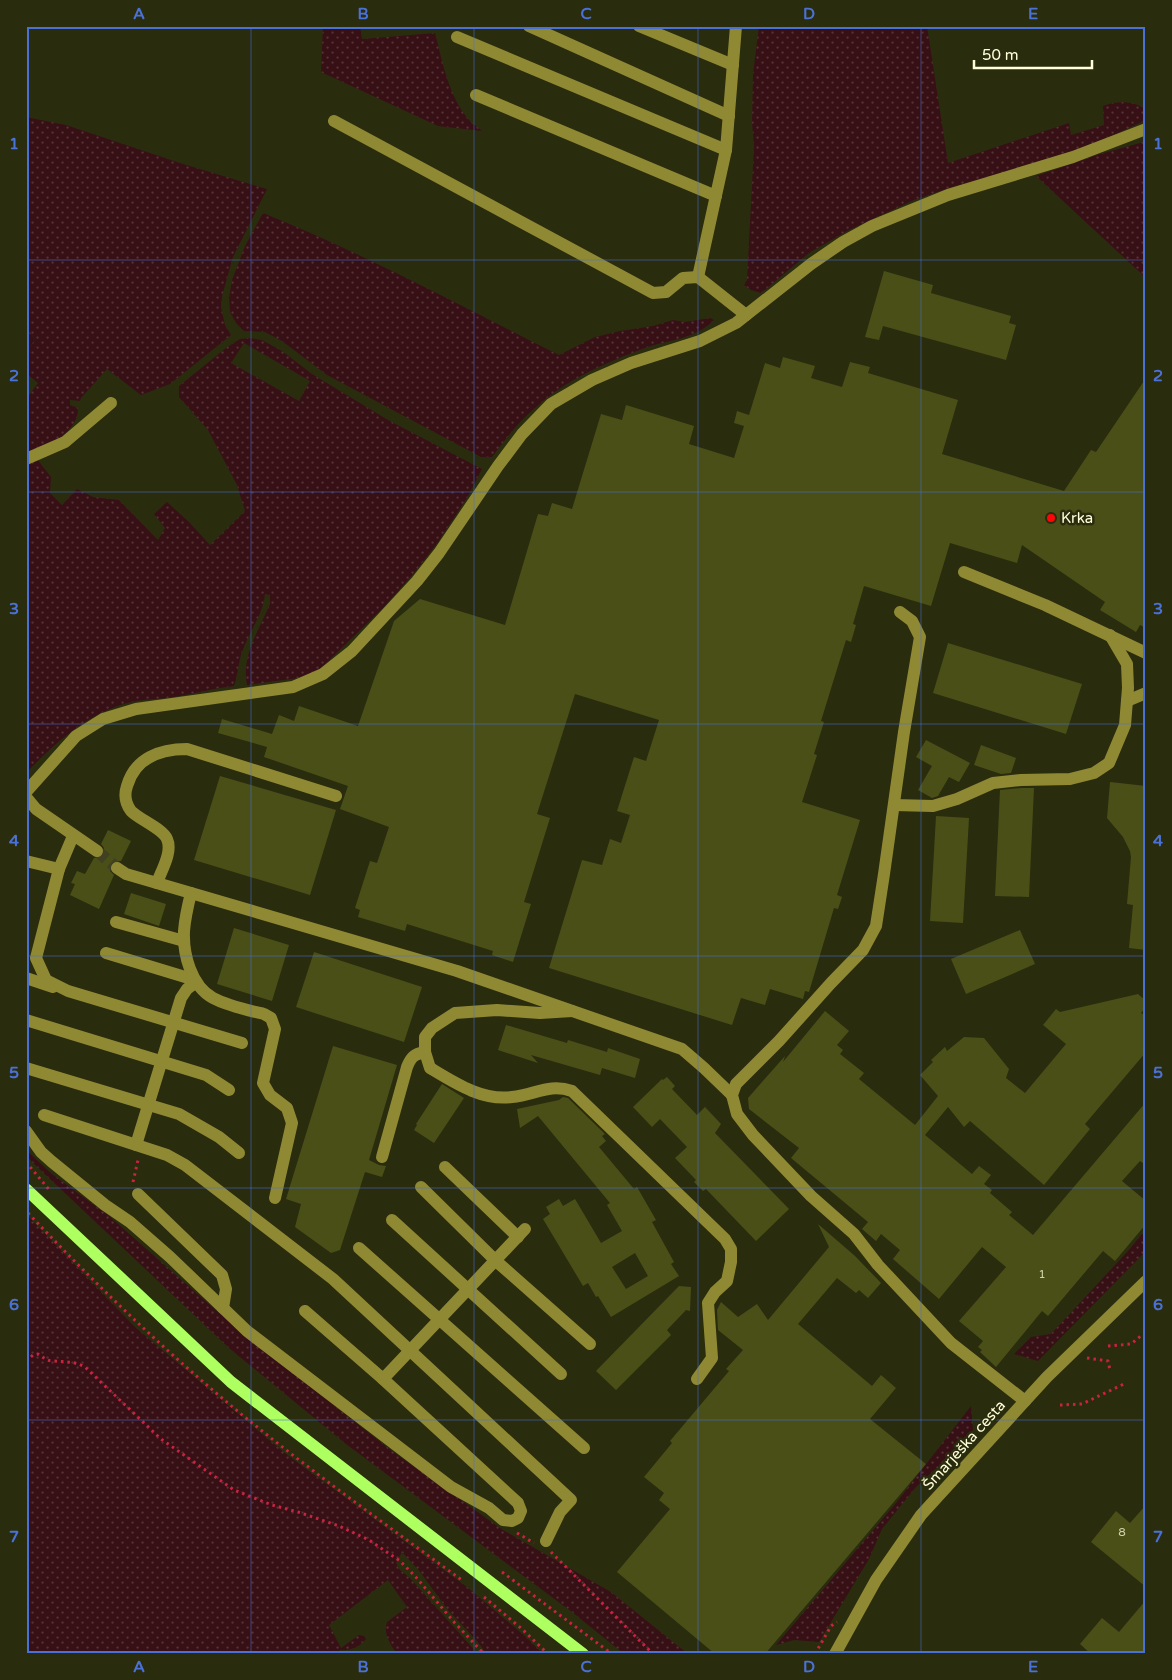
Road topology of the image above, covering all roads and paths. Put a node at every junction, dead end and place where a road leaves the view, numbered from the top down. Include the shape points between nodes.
1 (529, 26) edge
2 (639, 26) edge
3 (736, 26) edge
4 (457, 37) dead end
5 (733, 65) junction
6 (476, 95) dead end
7 (729, 116) junction
8 (334, 121) dead end
9 (1146, 129) edge
10 (726, 150) junction
11 (716, 196) junction
12 (698, 277) junction
13 (746, 315) junction
14 (111, 403) dead end
15 (26, 459) edge
16 (964, 572) dead end
17 (900, 612) dead end
18 (1110, 635) junction
19 (1146, 653) edge
20 (1146, 693) edge
21 (1127, 701) junction
22 (26, 792) edge
23 (336, 796) dead end
24 (26, 797) edge
25 (894, 805) junction
26 (73, 836) junction
27 (97, 851) tunnel mouth
28 (26, 861) edge
29 (117, 868) tunnel mouth
30 (59, 869) junction
31 (157, 883) junction
32 (191, 893) junction
33 (116, 922) dead end
34 (184, 941) junction
35 (106, 952) dead end
36 (36, 958) junction
37 (196, 981) junction
38 (27, 982) edge
39 (68, 991) junction
40 (572, 1011) junction
41 (26, 1020) edge
42 (172, 1023) junction
43 (242, 1043) dead end
44 (424, 1052) junction
45 (161, 1060) junction
46 (26, 1068) edge
47 (229, 1090) dead end
48 (732, 1095) junction
49 (148, 1104) junction
50 (44, 1114) dead end
51 (26, 1131) edge
52 (139, 1146) junction
53 (239, 1153) dead end
54 (382, 1157) dead end
55 (445, 1166) dead end
56 (421, 1187) dead end
57 (26, 1189) edge
58 (138, 1194) joint
59 (275, 1198) dead end
60 (392, 1220) dead end
61 (359, 1248) dead end
62 (496, 1260) junction
63 (1146, 1281) edge
64 (468, 1290) junction
65 (223, 1308) junction
66 (305, 1311) dead end
67 (440, 1320) junction
68 (1142, 1335) dead end
69 (590, 1344) dead end
70 (1108, 1346) dead end
71 (410, 1351) junction
72 (1087, 1358) dead end
73 (26, 1361) edge
74 (1110, 1370) dead end
75 (561, 1374) dead end
76 (383, 1379) junction
77 (697, 1379) dead end
78 (1126, 1383) dead end
79 (1025, 1401) junction
80 (1060, 1405) dead end
81 (584, 1448) dead end
82 (546, 1541) joint
83 (831, 1626) dead end
84 (484, 1654) edge
85 (583, 1654) edge
86 (653, 1654) edge
87 (815, 1654) edge
88 (835, 1654) edge

1 - 7 street
2 - 5 street
3 - 5 street
4 - 10 street
5 - 7 street
6 - 11 street
7 - 10 street
8 - 12 street via 652,293 666,292 683,278
9 - 13 street via 1073,157 948,195 872,226 811,264
10 - 11 street
11 - 12 street
12 - 13 street
13 - 22 street via 700,341 631,363 592,380 551,404 522,434 417,581 352,651 323,674 293,687 136,709 103,719 76,736
14 - 15 street via 65,442
16 - 18 street
17 - 25 street via 912,622 920,637
18 - 19 street
18 - 21 street via 1127,664
20 - 21 street
21 - 25 street via 1125,725 1115,750 1109,763 1094,774 1070,779 993,783 933,806
23 - 31 street via 187,748 157,754 134,769 125,793 126,803 132,812 167,837 170,846
24 - 26 street via 36,810
25 - 48 street via 876,926 863,950 736,1084
26 - 27 street
26 - 30 street
28 - 30 street
29 - 31 street
30 - 36 street
31 - 32 street
32 - 34 street
32 - 40 street via 457,971
33 - 34 street
34 - 37 street
35 - 37 street
36 - 38 street
36 - 39 street via 46,980
37 - 42 street via 181,998
37 - 59 street via 212,998 271,1018 275,1029 263,1083 270,1095 287,1108 292,1123
38 - 39 street
39 - 42 street
40 - 44 street via 455,1013 432,1028 425,1037
40 - 48 street via 682,1049
41 - 45 street
42 - 43 street
42 - 45 street
44 - 54 street via 411,1058 407,1066
44 - 77 street via 430,1068 471,1091 512,1098 562,1087 572,1091 724,1239 731,1249 731,1262 727,1281 708,1303 712,1358
45 - 47 street via 206,1075
45 - 49 street
46 - 49 street
48 - 79 street via 737,1114 753,1135 811,1196 854,1234 878,1265 952,1343
49 - 52 street
49 - 53 street via 200,1124
50 - 52 street
51 - 65 street via 51,1161 130,1222
52 - 58 path via 132,1179
52 - 71 street via 167,1155 217,1189 334,1279
55 - 62 street via 522,1233
56 - 62 street
57 - 85 main road via 231,1382
58 - 65 street via 222,1275 226,1289
60 - 64 street
61 - 67 street
62 - 64 street
62 - 69 street
63 - 79 street, Šmarješka cesta
64 - 67 street
64 - 75 street
65 - 76 street via 247,1331 451,1487 489,1508 503,1520 518,1518 521,1511 518,1503
66 - 76 street
67 - 71 street
67 - 81 street
68 - 70 path via 1131,1344
71 - 76 street
71 - 82 street via 571,1500 560,1512
72 - 74 path via 1108,1361
73 - 84 path via 38,1354 46,1360 70,1361 85,1367 160,1439 234,1490 339,1526 369,1540 400,1561
78 - 80 path via 1082,1404
79 - 88 street, Šmarješka cesta via 921,1515 876,1580
82 - 86 path via 552,1554
83 - 87 path

